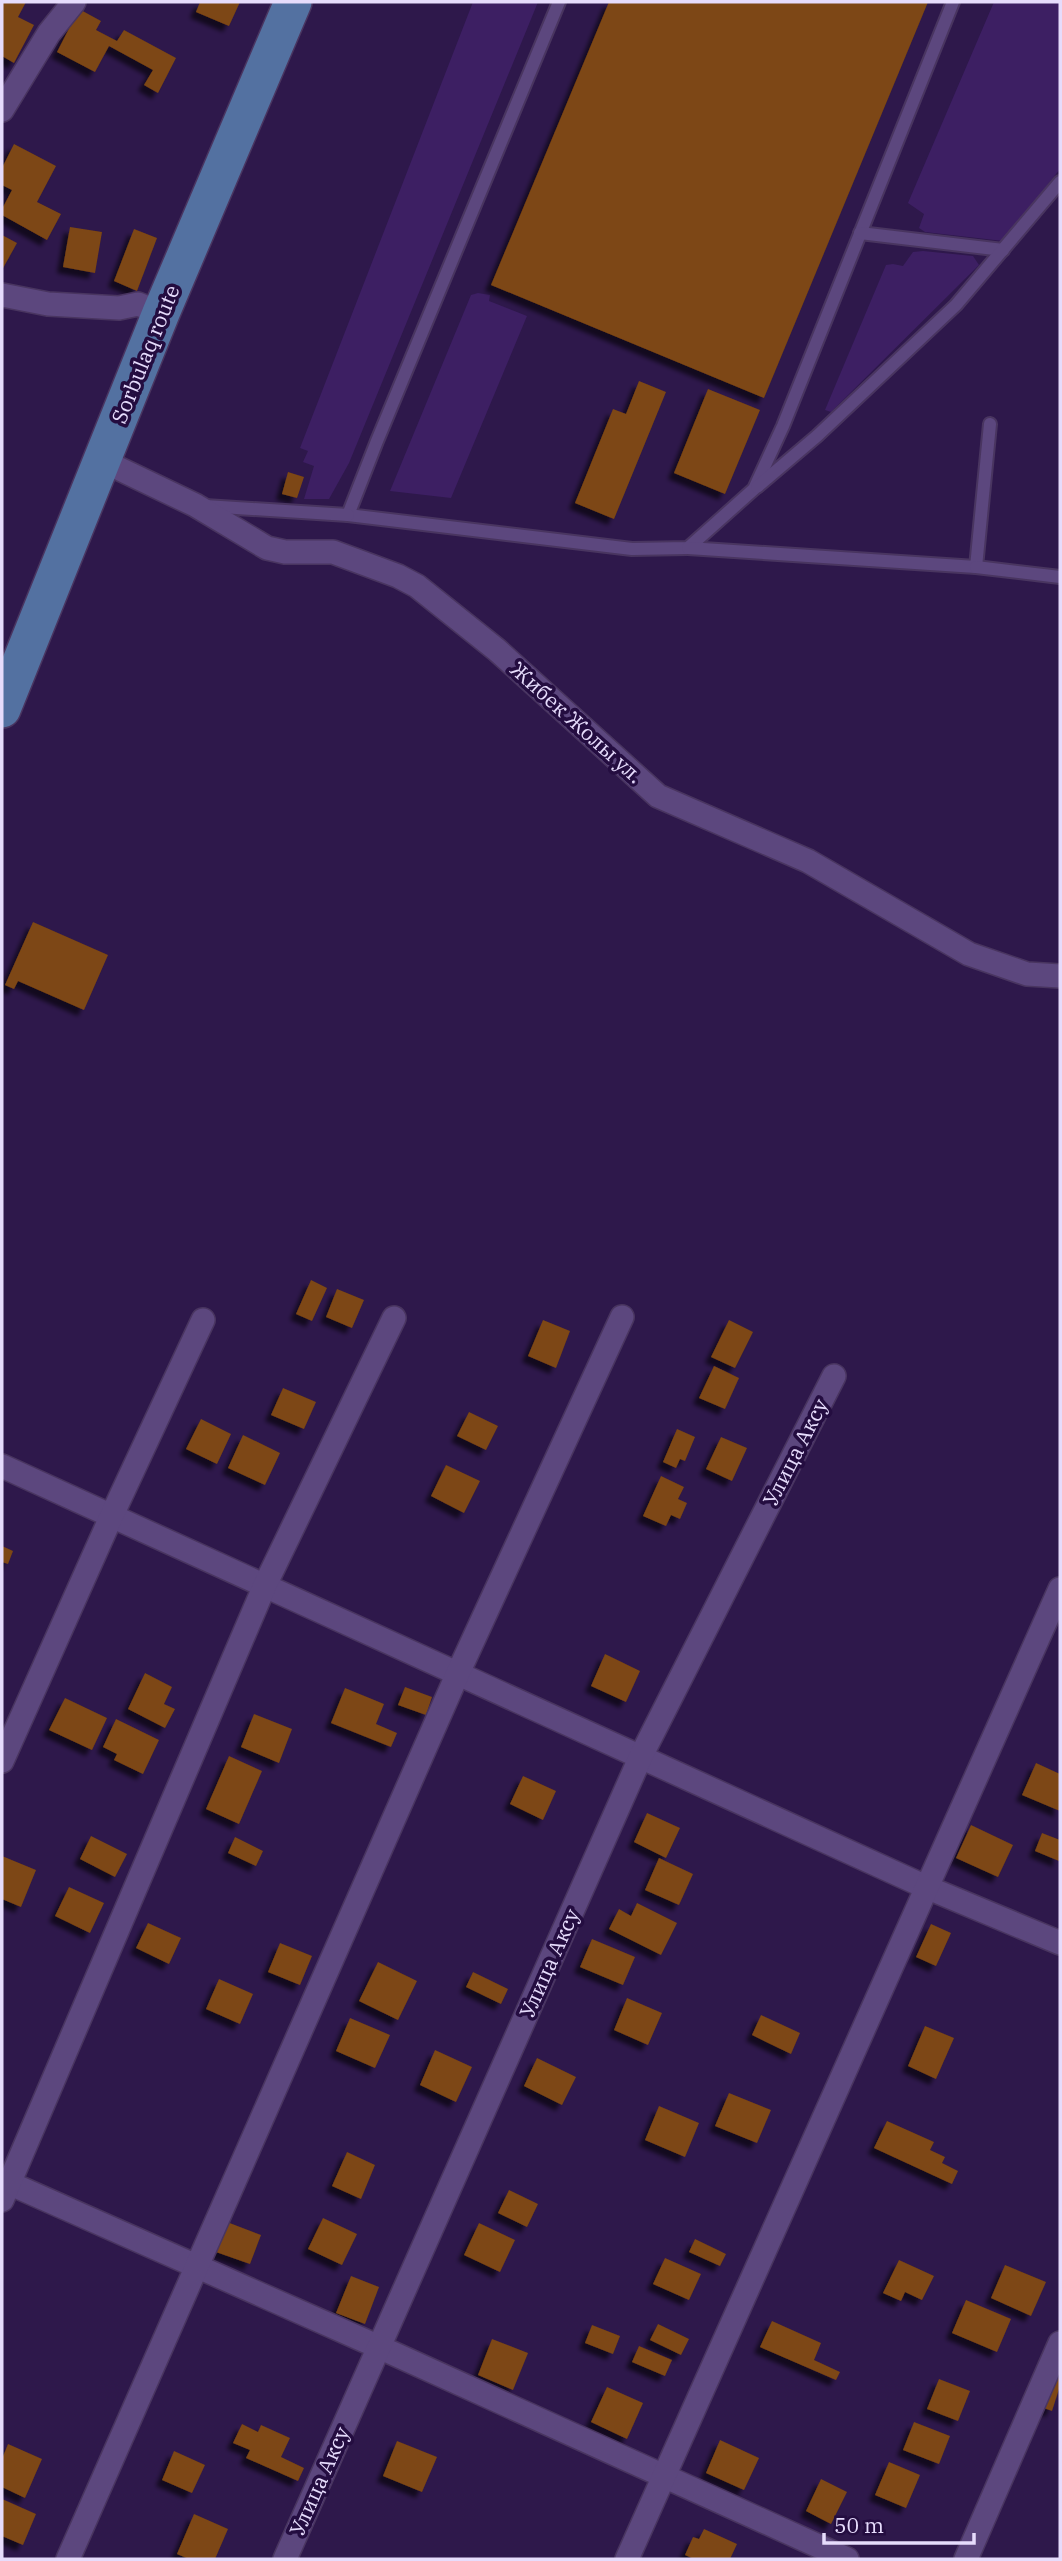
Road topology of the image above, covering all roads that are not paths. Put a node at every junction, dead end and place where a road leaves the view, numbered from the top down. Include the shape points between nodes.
1 (74, 2) edge
2 (293, 2) edge
3 (559, 2) edge
4 (953, 2) edge
5 (2, 110) edge
6 (1060, 182) edge
7 (860, 233) junction
8 (1003, 250) junction
9 (2, 295) edge
10 (161, 313) junction
11 (990, 424) dead end
12 (103, 461) junction
13 (754, 489) junction
14 (195, 506) junction
15 (348, 515) junction
16 (688, 548) junction
17 (976, 567) junction
18 (1060, 577) edge
19 (2, 709) edge
20 (1060, 976) edge
21 (622, 1317) dead end
22 (394, 1318) dead end
23 (203, 1320) dead end
24 (834, 1376) dead end
25 (2, 1466) edge
26 (112, 1515) junction
27 (265, 1585) junction
28 (1060, 1589) edge
29 (458, 1673) junction
30 (641, 1756) junction
31 (2, 1761) edge
32 (926, 1886) junction
33 (1060, 1943) edge
34 (4, 2188) edge
35 (197, 2268) junction
36 (1060, 2343) edge
37 (379, 2347) junction
38 (663, 2477) junction
39 (68, 2559) edge
40 (285, 2559) edge
41 (627, 2559) edge
42 (847, 2559) edge
43 (966, 2559) edge

1 - 5 street via 49,33
2 - 10 main road, Sorbulaq route
3 - 15 lane
4 - 7 lane
6 - 8 lane
7 - 8 lane
7 - 13 lane
8 - 13 lane via 956,304
9 - 10 street via 48,304 119,308 138,304
10 - 12 main road, Sorbulaq route
11 - 17 lane
12 - 14 street, Жибек Жолы ул.
12 - 19 main road, Sorbulaq route
13 - 16 lane
14 - 15 lane
14 - 20 street, Жибек Жолы ул. via 267,548 333,552 417,586 497,650 658,796 808,861 969,954 1027,974
15 - 16 lane via 632,549
16 - 17 lane
17 - 18 lane
21 - 29 street
22 - 27 street
23 - 26 street
24 - 30 street, Улица Аксу
25 - 26 street
26 - 27 street
26 - 31 street
27 - 29 street
27 - 34 street
28 - 32 street
29 - 30 street
29 - 35 street
30 - 32 street
30 - 37 street, Улица Аксу
32 - 33 street
32 - 38 street
34 - 35 street
35 - 37 street
35 - 39 street
36 - 43 street
37 - 38 street
37 - 40 street, Улица Аксу
38 - 41 street
38 - 42 street

